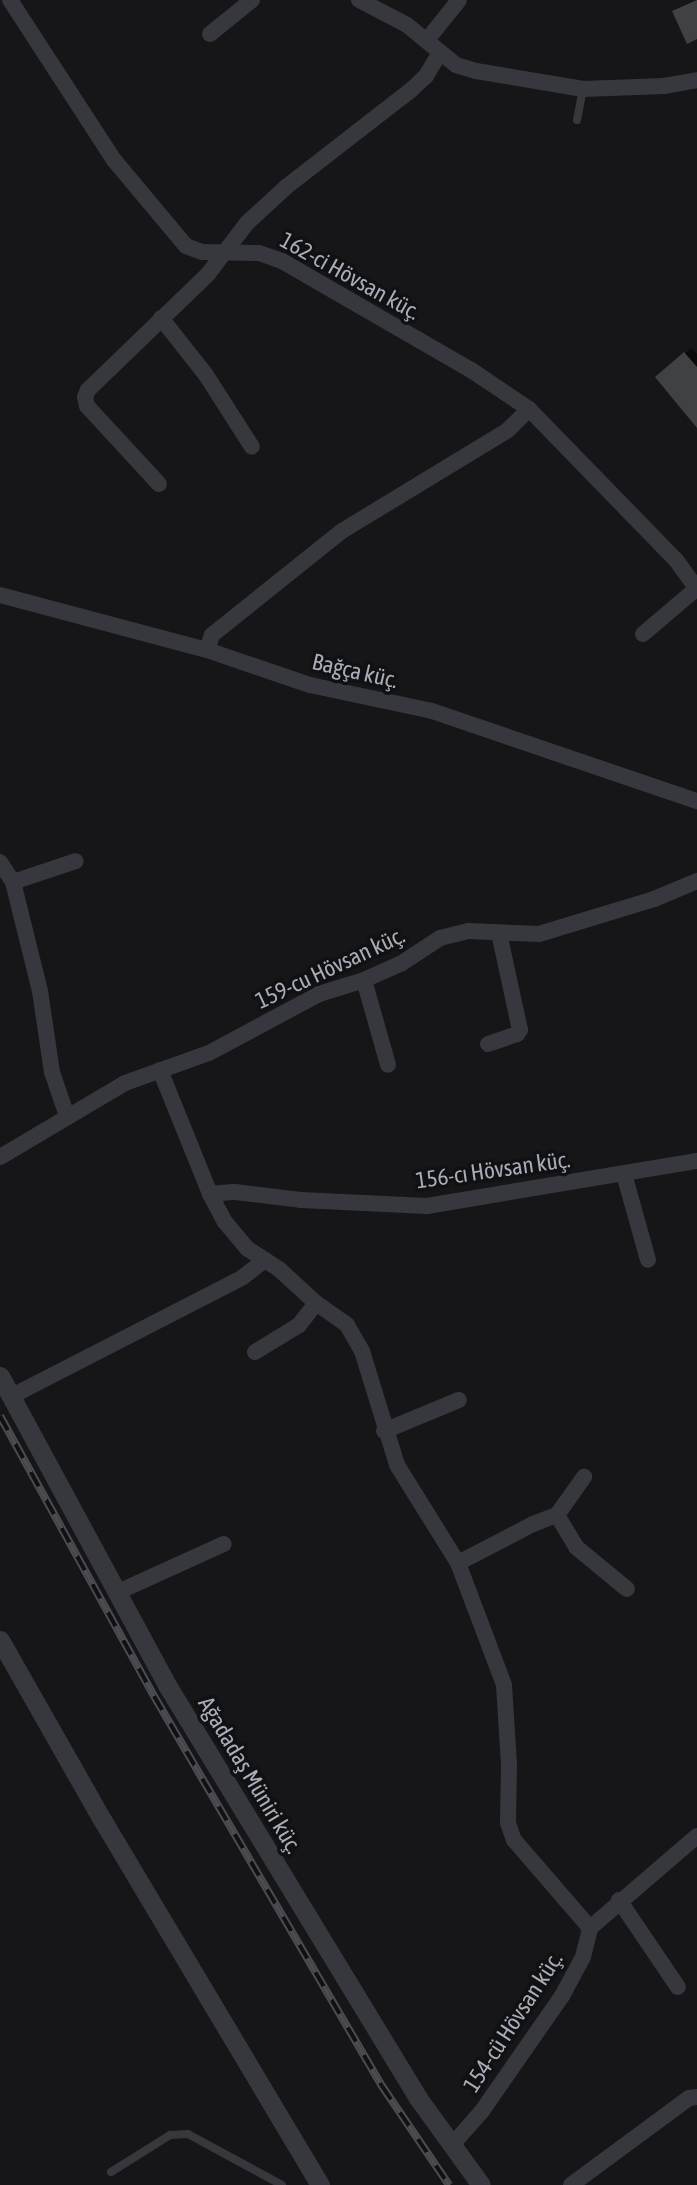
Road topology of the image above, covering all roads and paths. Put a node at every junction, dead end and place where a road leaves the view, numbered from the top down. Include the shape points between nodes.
1 (10, 0) edge
2 (252, 0) edge
3 (359, 0) edge
4 (459, 0) edge
5 (210, 34) dead end
6 (427, 40) junction
7 (439, 54) junction
8 (697, 80) edge
9 (583, 89) junction
10 (577, 120) dead end
11 (225, 253) junction
12 (161, 318) junction
13 (529, 409) junction
14 (252, 447) dead end
15 (159, 484) dead end
16 (697, 589) edge
17 (0, 595) edge
18 (643, 634) dead end
19 (207, 650) junction
20 (697, 801) edge
21 (76, 861) dead end
22 (0, 862) edge
23 (697, 881) edge
24 (13, 882) junction
25 (499, 933) junction
26 (364, 980) junction
27 (488, 1044) dead end
28 (388, 1065) dead end
29 (160, 1070) junction
30 (67, 1116) junction
31 (0, 1157) edge
32 (697, 1161) edge
33 (624, 1174) junction
34 (210, 1194) junction
35 (265, 1260) junction
36 (648, 1260) dead end
37 (316, 1303) junction
38 (255, 1352) dead end
39 (0, 1376) edge
40 (10, 1397) junction
41 (459, 1400) dead end
42 (384, 1431) junction
43 (584, 1477) dead end
44 (557, 1516) junction
45 (224, 1544) dead end
46 (458, 1563) junction
47 (627, 1589) dead end
48 (118, 1592) junction
49 (0, 1640) edge
50 (697, 1836) edge
51 (619, 1900) junction
52 (590, 1928) junction
53 (678, 1987) dead end
54 (697, 2096) edge
55 (452, 2145) junction
56 (111, 2172) dead end
57 (282, 2185) edge
58 (320, 2185) edge
59 (481, 2185) edge
60 (571, 2185) edge

1 - 11 street, 162-ci Hövsan küç. via 114,160 186,246 202,253
2 - 5 street
3 - 6 street
4 - 6 street
6 - 7 street
7 - 9 street via 476,71
7 - 11 street via 411,90 286,187 247,223
8 - 9 street
9 - 10 lane
11 - 12 street
11 - 13 street, 162-ci Hövsan küç. via 259,253 282,261 471,370
12 - 14 street via 206,375
12 - 15 street via 85,397 94,414
13 - 16 street, 162-ci Hövsan küç. via 676,560
13 - 19 street via 508,430 342,531 212,635
16 - 18 street
17 - 19 street, Bağça küç.
19 - 20 street, Bağça küç. via 310,685 432,711
21 - 24 street
22 - 24 street
23 - 25 street, 159-cu Hövsan küç. via 571,926 531,935
24 - 30 street via 40,991 52,1072
25 - 26 street, 159-cu Hövsan küç. via 468,931 440,938 402,963
25 - 27 street via 520,1030
26 - 28 street
26 - 29 street, 159-cu Hövsan küç. via 318,994 231,1043
29 - 30 street, 159-cu Hövsan küç. via 125,1083
29 - 34 street
30 - 31 street, 159-cu Hövsan küç.
32 - 33 street, 156-cı Hövsan küç.
33 - 34 street, 156-cı Hövsan küç. via 427,1206
33 - 36 street
34 - 35 street via 225,1222 248,1249
35 - 37 street
35 - 40 street via 243,1277
37 - 38 street via 299,1325
37 - 42 street via 347,1325 362,1351
39 - 40 street, Ağadadaş Müniri küç.
40 - 48 street, Ağadadaş Müniri küç.
41 - 42 street
42 - 46 street via 397,1465
43 - 44 street
44 - 46 street
44 - 47 street via 576,1547
45 - 48 street
46 - 52 street via 504,1685 508,1823 514,1840
48 - 55 street, Ağadadaş Müniri küç. via 167,1685 316,1932
49 - 58 street
50 - 51 street
51 - 52 street
51 - 53 street
52 - 55 street, 154-cü Hövsan küç. via 583,1957 562,1996 482,2111
54 - 60 street
55 - 59 street, Ağadadaş Müniri küç.
56 - 57 lane via 170,2136 188,2134

